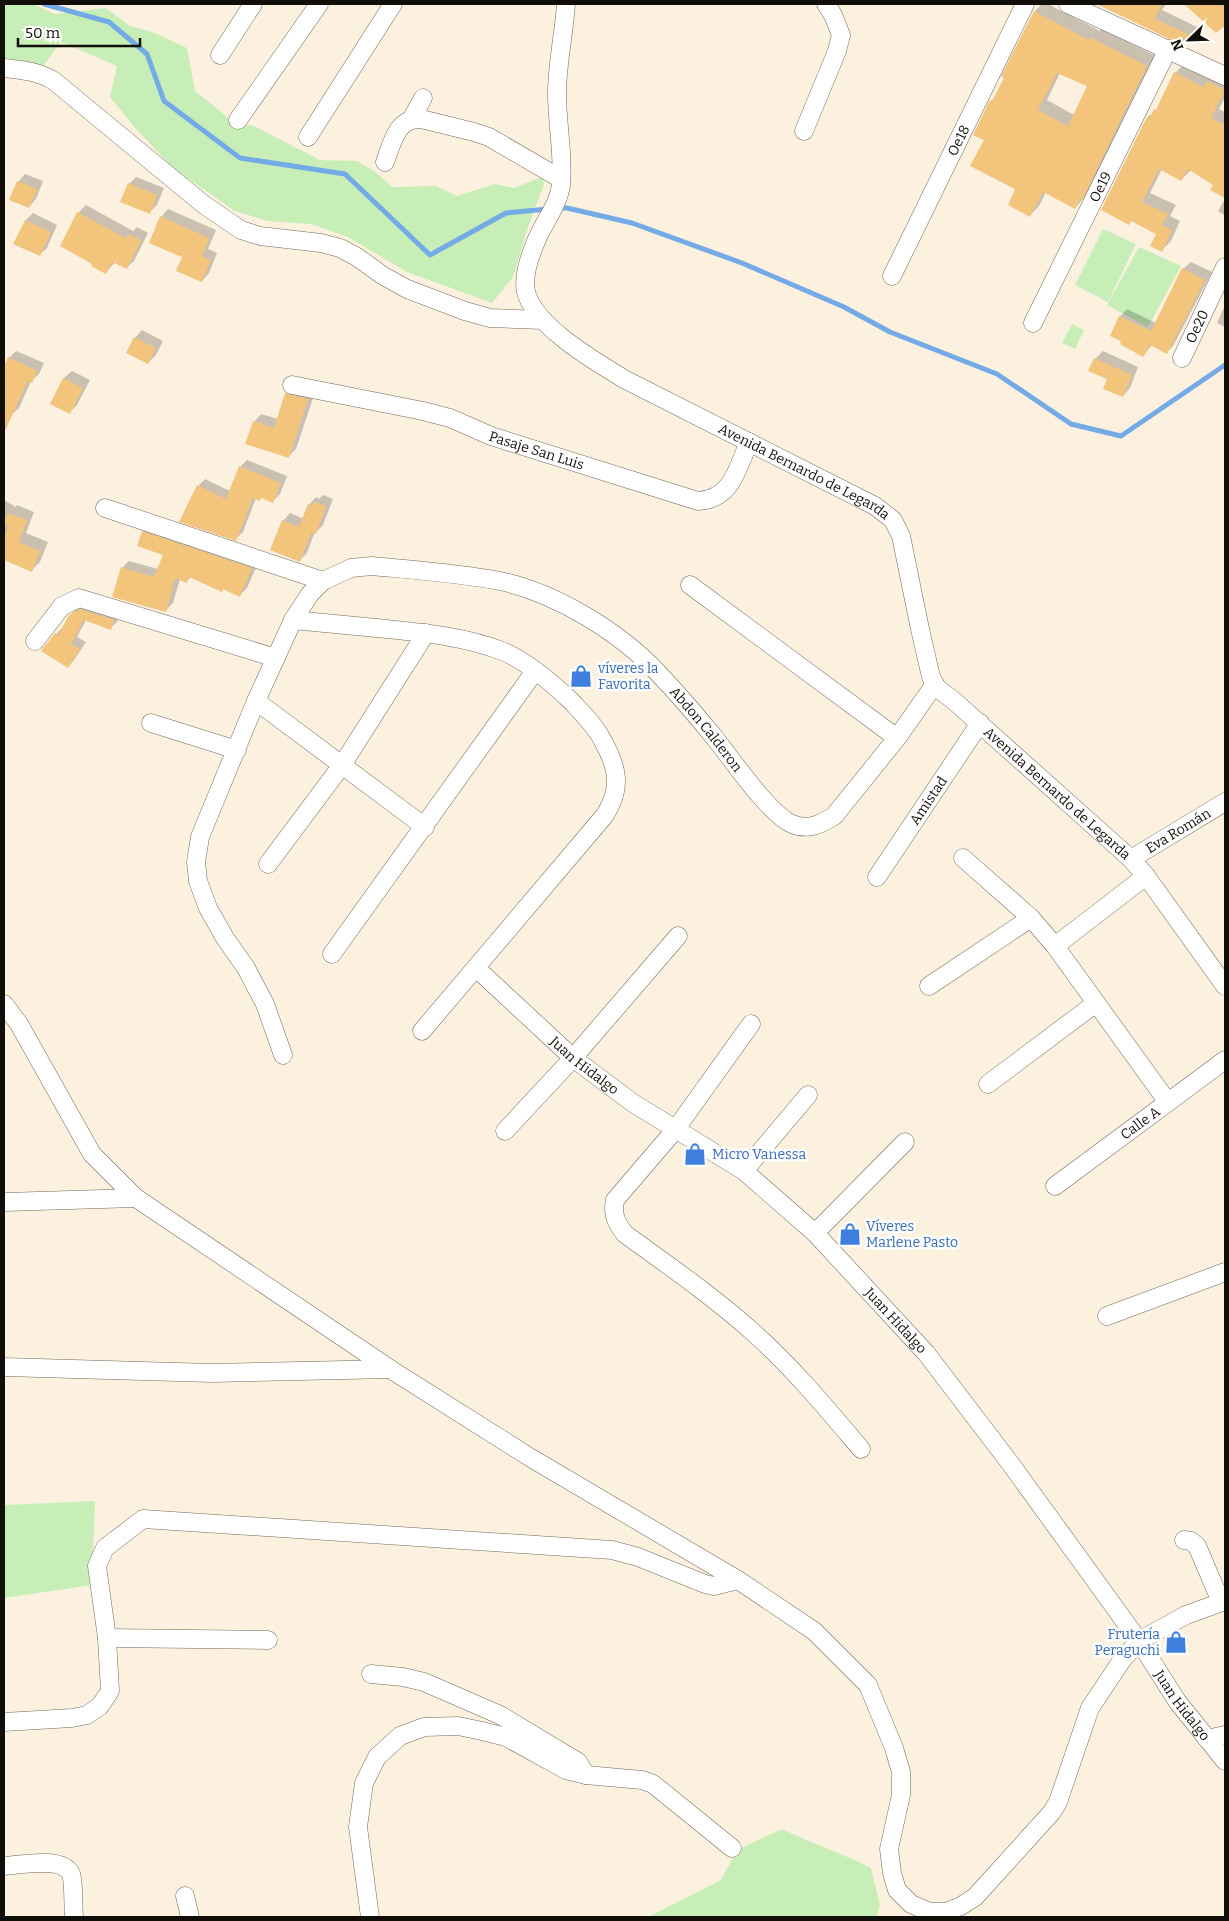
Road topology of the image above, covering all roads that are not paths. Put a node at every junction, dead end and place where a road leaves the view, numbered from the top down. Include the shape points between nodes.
1 (253, 4) edge
2 (319, 4) edge
3 (393, 4) edge
4 (566, 4) edge
5 (826, 4) edge
6 (1025, 4) edge
7 (1068, 4) edge
8 (1168, 49) junction
9 (220, 55) dead end
10 (4, 68) edge
11 (1225, 76) edge
12 (423, 98) dead end
13 (412, 118) junction
14 (238, 120) dead end
15 (804, 131) dead end
16 (308, 137) dead end
17 (385, 162) dead end
18 (560, 188) junction
19 (1225, 267) edge
20 (892, 276) dead end
21 (542, 320) junction
22 (1033, 323) dead end
23 (1182, 358) dead end
24 (292, 385) dead end
25 (749, 442) junction
26 (105, 508) dead end
27 (323, 581) junction
28 (690, 585) dead end
29 (293, 620) junction
30 (426, 633) junction
31 (35, 641) dead end
32 (276, 658) junction
33 (535, 671) junction
34 (935, 684) junction
35 (256, 701) junction
36 (151, 723) dead end
37 (980, 723) junction
38 (897, 738) junction
39 (237, 750) junction
40 (342, 765) junction
41 (1225, 802) edge
42 (425, 827) junction
43 (963, 858) dead end
44 (1131, 859) junction
45 (268, 864) dead end
46 (877, 876) dead end
47 (1146, 876) junction
48 (1030, 918) junction
49 (678, 936) dead end
50 (1055, 946) junction
51 (332, 954) dead end
52 (476, 968) junction
53 (928, 986) dead end
54 (1225, 986) edge
55 (1096, 1003) junction
56 (4, 1004) edge
57 (751, 1024) dead end
58 (12, 1025) edge
59 (422, 1031) dead end
60 (283, 1054) dead end
61 (573, 1058) junction
62 (1225, 1060) edge
63 (988, 1084) dead end
64 (808, 1095) dead end
65 (1167, 1101) junction
66 (675, 1130) junction
67 (505, 1131) dead end
68 (905, 1142) dead end
69 (744, 1171) junction
70 (1054, 1186) dead end
71 (136, 1198) junction
72 (4, 1202) edge
73 (815, 1232) junction
74 (1225, 1272) edge
75 (1107, 1316) dead end
76 (4, 1367) edge
77 (390, 1369) junction
78 (861, 1449) dead end
79 (1184, 1540) dead end
80 (738, 1580) junction
81 (1223, 1601) edge
82 (107, 1638) junction
83 (268, 1640) dead end
84 (1139, 1641) junction
85 (371, 1674) dead end
86 (4, 1722) edge
87 (1225, 1735) edge
88 (1207, 1739) junction
89 (1225, 1761) edge
90 (586, 1775) junction
91 (732, 1848) dead end
92 (4, 1866) edge
93 (184, 1896) dead end
94 (74, 1917) edge
95 (190, 1917) edge
96 (370, 1917) edge

1 - 9 street
2 - 14 street
3 - 16 street
4 - 18 street, Avenida Bernardo de Legarda via 557,93
5 - 15 street via 841,35
6 - 20 street, Oe18
7 - 8 street
8 - 11 street
8 - 22 street, Oe19
10 - 21 street via 31,71 54,81 203,204 241,230 260,236 340,248 407,289 465,311 490,318
12 - 13 street
13 - 17 street via 401,126
13 - 18 street via 489,137
18 - 21 street, Avenida Bernardo de Legarda via 529,260 525,285 529,299
19 - 23 street, Oe20
21 - 25 street, Avenida Bernardo de Legarda via 624,379
24 - 25 street, Pasaje San Luis via 450,418 491,436 698,502 721,495 730,486
25 - 34 street, Avenida Bernardo de Legarda via 876,506 893,520 901,536
26 - 27 street
27 - 29 street, Abdon Calderon
27 - 38 street, Abdon Calderon via 351,568 396,568 500,581 570,606 615,636 658,672 757,792 791,824 807,828 834,816
28 - 38 street
29 - 30 street
29 - 32 street, Abdon Calderon
30 - 33 street via 470,641 504,652
30 - 40 street
31 - 32 street via 62,606 79,598
32 - 35 street, Abdon Calderon
33 - 42 street
33 - 52 street via 563,694 600,734 616,771 617,786 614,801 605,815
34 - 37 street, Avenida Bernardo de Legarda
34 - 38 street, Abdon Calderon
35 - 39 street, Abdon Calderon
35 - 40 street
36 - 39 street
37 - 44 street, Avenida Bernardo de Legarda
37 - 46 street, Amistad
39 - 60 street, Abdon Calderon via 200,837 196,862 198,881 208,908 265,1004
40 - 42 street
40 - 45 street
41 - 44 street, Eva Román
42 - 51 street
43 - 48 street
44 - 47 street, Avenida Bernardo de Legarda
47 - 50 street
47 - 54 street, Avenida Bernardo de Legarda
48 - 50 street
48 - 53 street
49 - 61 street
50 - 55 street
52 - 59 street
52 - 61 street, Juan Hidalgo
55 - 63 street
55 - 65 street
56 - 58 street
57 - 66 street
58 - 71 street via 92,1154
61 - 66 street, Juan Hidalgo
61 - 67 street
62 - 65 street, Calle A
64 - 69 street
65 - 70 street, Calle A
66 - 69 street, Juan Hidalgo
66 - 78 street via 615,1200 613,1209 618,1225 625,1234 756,1335 825,1406
68 - 73 street
69 - 73 street, Juan Hidalgo
71 - 72 street
71 - 77 street
73 - 84 street, Juan Hidalgo via 926,1353
74 - 75 street
76 - 77 street via 212,1372
77 - 80 street
79 - 81 street via 1197,1546
80 - 82 street via 714,1586 705,1584 612,1550 143,1519 106,1548 97,1566
80 - 84 street via 814,1631 868,1685 901,1772 902,1795 889,1849 892,1873 897,1890 911,1904 930,1912 946,1912 975,1897 1052,1812 1090,1708 1122,1660
81 - 84 street via 1186,1615
82 - 83 street
82 - 86 street via 110,1691 100,1706 87,1715 72,1718
84 - 88 street, Juan Hidalgo via 1177,1701
85 - 90 street via 403,1676 424,1682 500,1715 578,1762
87 - 88 street
88 - 89 street, Juan Hidalgo
90 - 91 street via 653,1784
90 - 96 street via 566,1770 506,1737 482,1731 458,1726 424,1727 400,1736 377,1757 364,1783 358,1827
92 - 94 street via 58,1863 66,1867 71,1874
93 - 95 street

